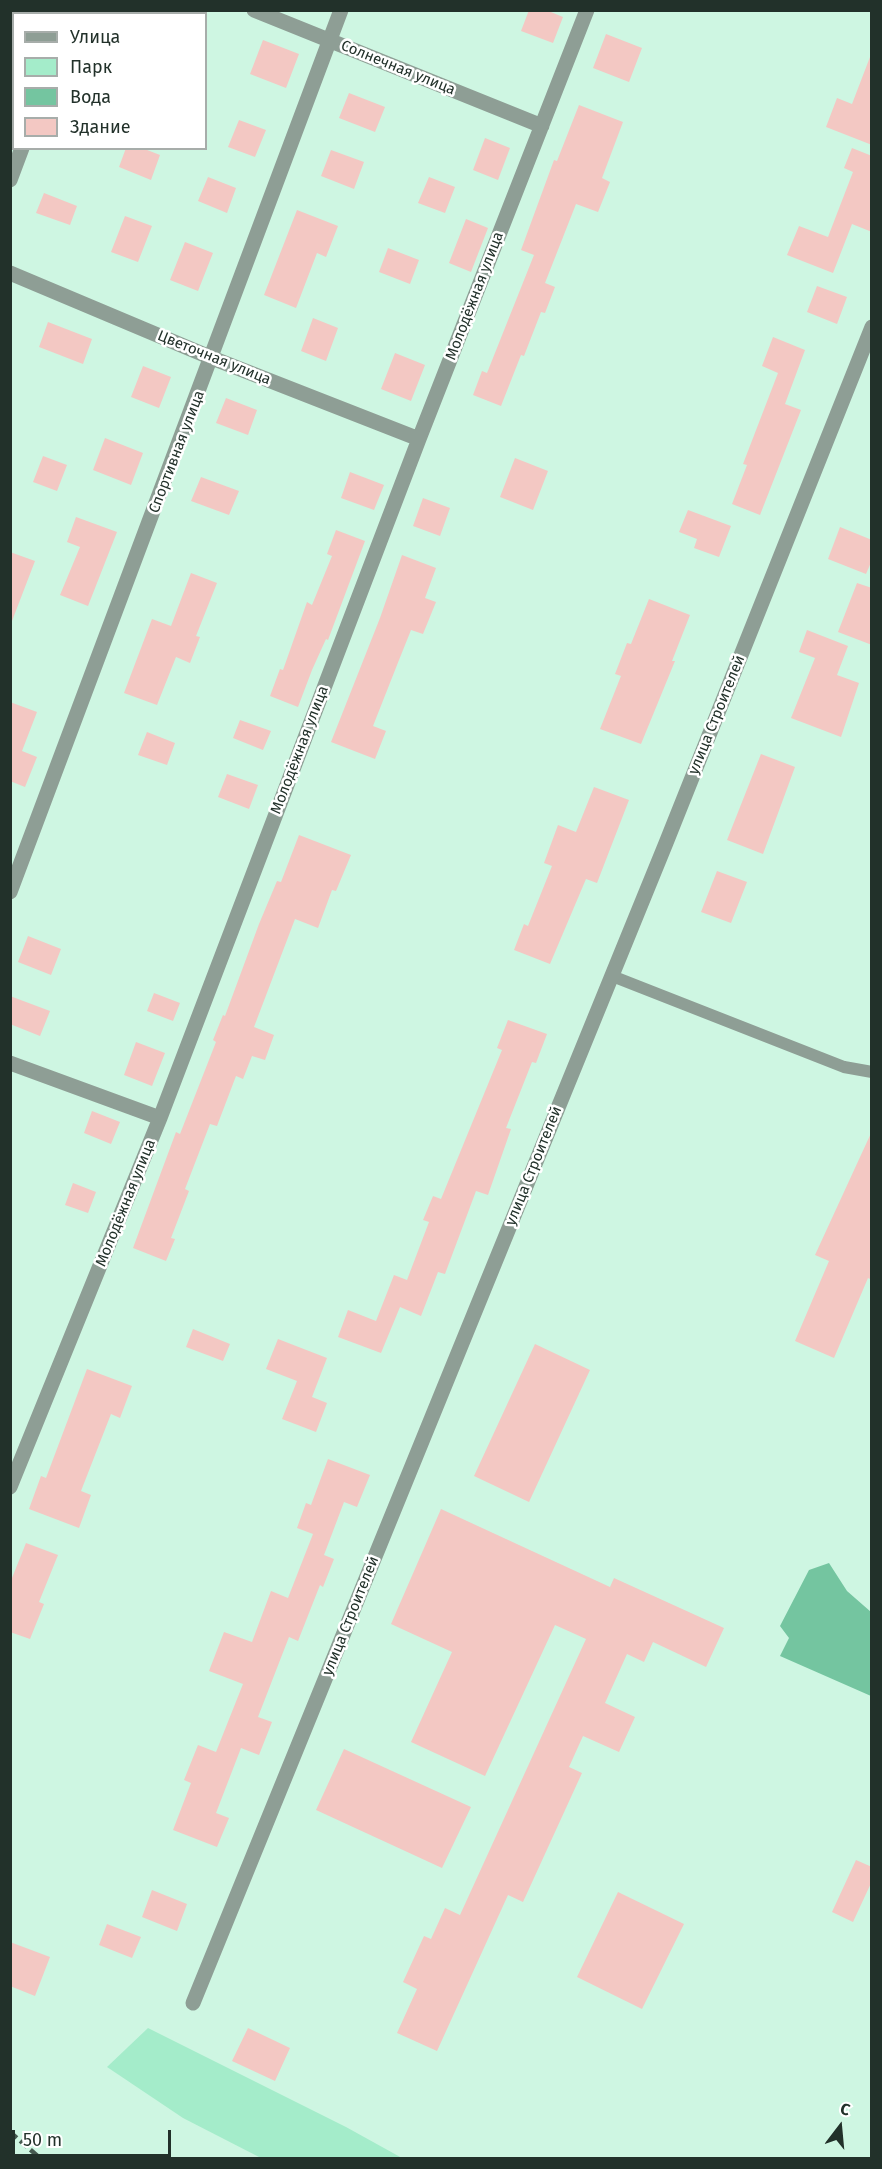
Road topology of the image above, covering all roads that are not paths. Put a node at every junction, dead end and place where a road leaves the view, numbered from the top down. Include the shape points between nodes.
1 (254, 10) edge
2 (341, 10) edge
3 (587, 10) edge
4 (330, 40) junction
5 (542, 126) junction
6 (21, 150) edge
7 (10, 180) edge
8 (10, 273) edge
9 (872, 327) edge
10 (212, 358) junction
11 (419, 439) junction
12 (10, 892) edge
13 (612, 975) junction
14 (10, 1063) edge
15 (872, 1072) edge
16 (160, 1118) junction
17 (10, 1487) edge
18 (193, 2003) dead end

1 - 4 street, Солнечная улица
2 - 4 street, Спортивная улица
3 - 5 street, Молодёжная улица
4 - 5 street, Солнечная улица
4 - 10 street, Спортивная улица
5 - 11 street, Молодёжная улица
6 - 7 street
8 - 10 street, Цветочная улица
9 - 13 street, улица Строителей
10 - 11 street, Цветочная улица
10 - 12 street, Спортивная улица
11 - 16 street, Молодёжная улица
13 - 15 lane via 844,1067
13 - 18 street, улица Строителей
14 - 16 street
16 - 17 street, Молодёжная улица

